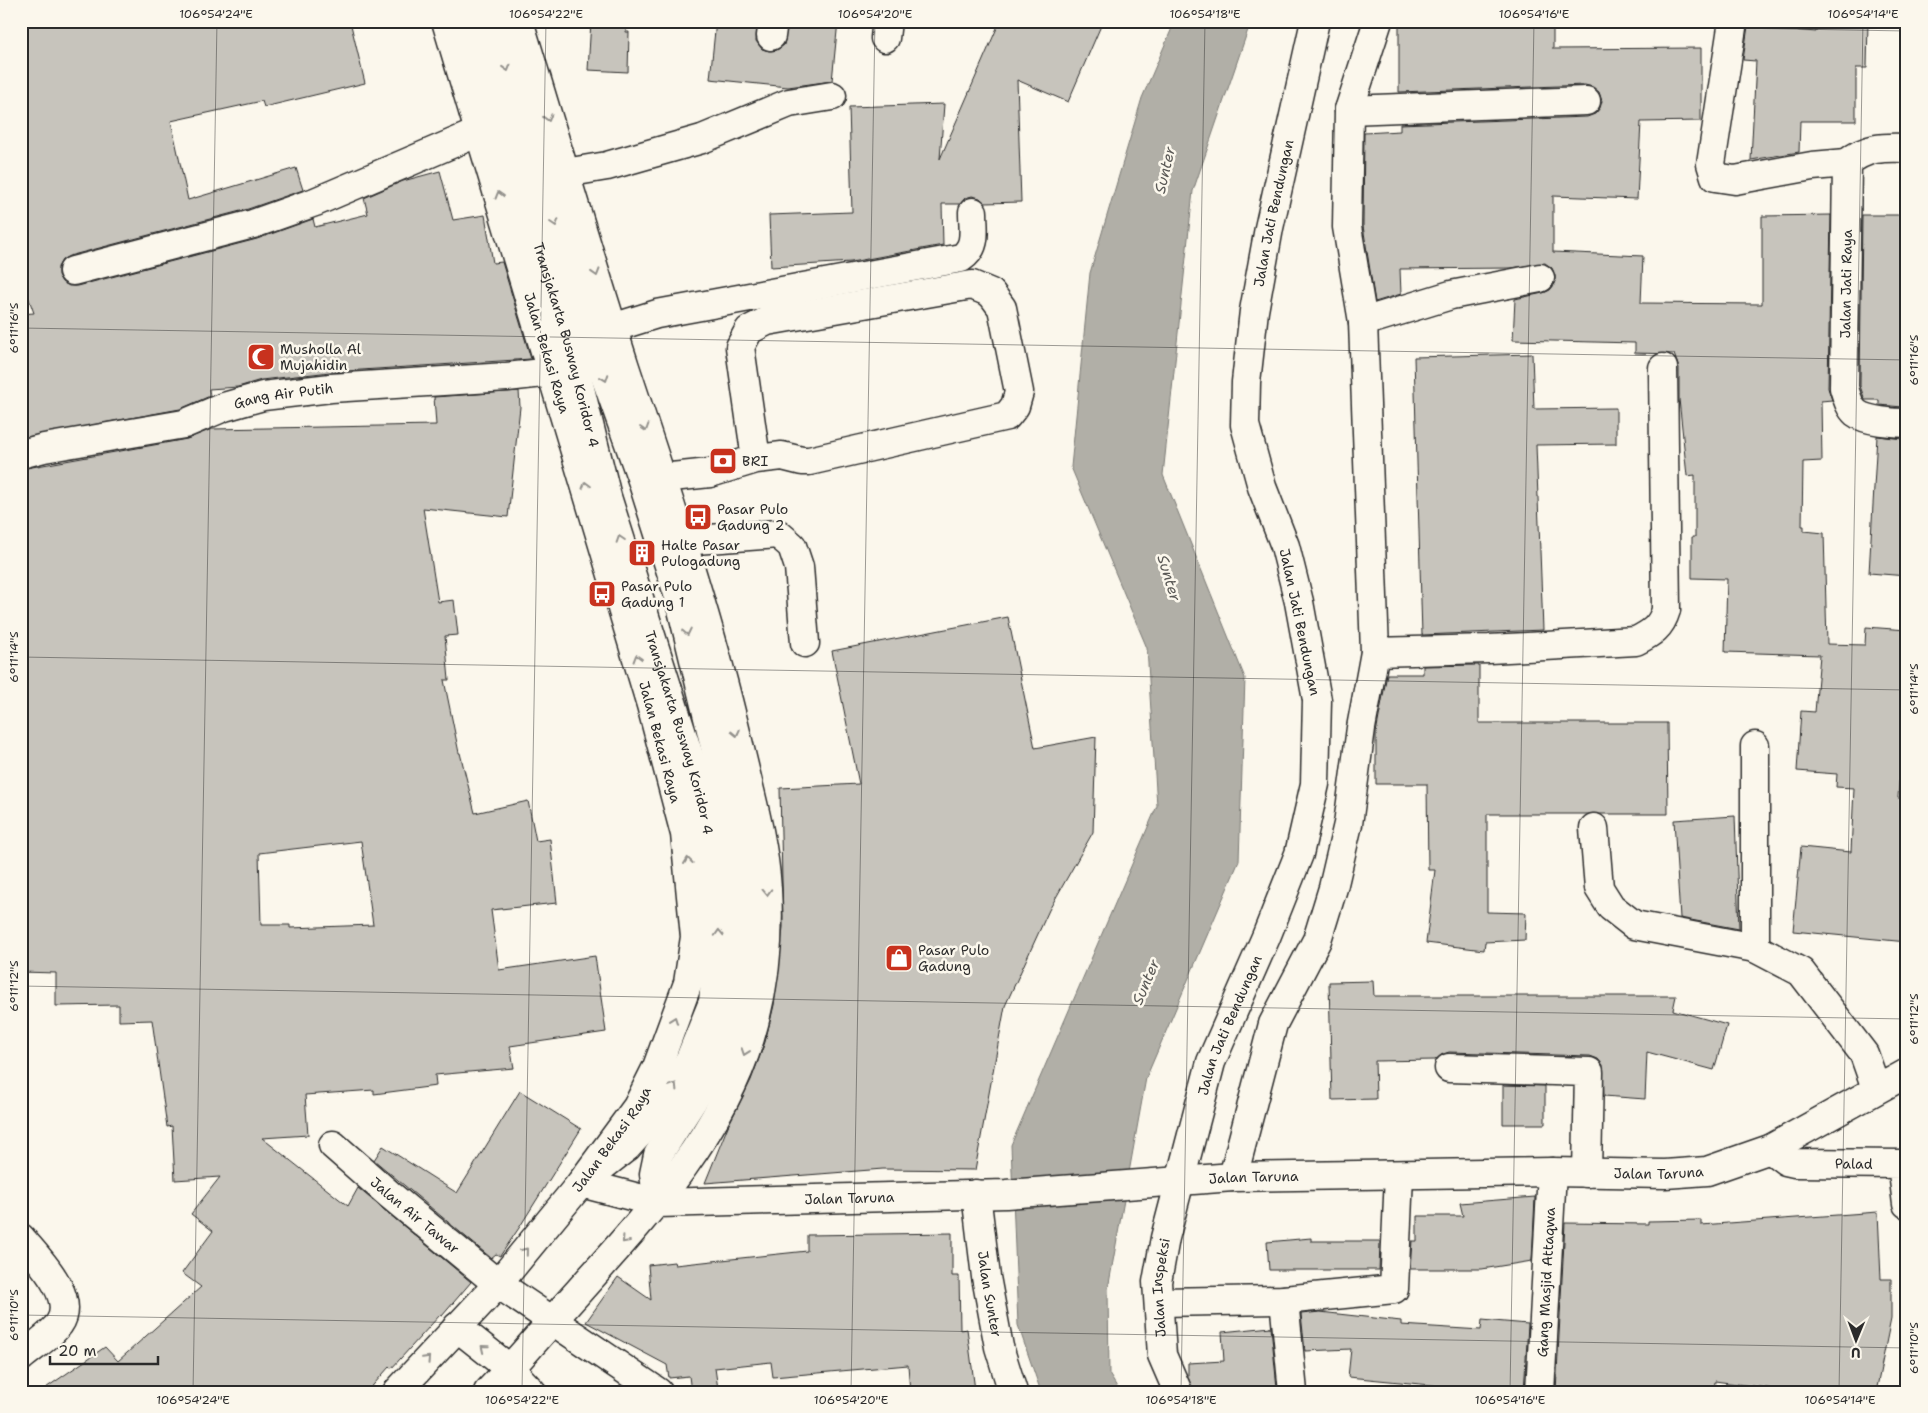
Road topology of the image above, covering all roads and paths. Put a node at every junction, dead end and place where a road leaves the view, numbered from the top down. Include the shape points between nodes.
1 (446, 21) edge
2 (470, 21) edge
3 (492, 21) edge
4 (519, 21) edge
5 (1315, 21) edge
6 (1378, 21) edge
7 (1733, 21) edge
8 (832, 96) dead end
9 (1586, 101) dead end
10 (1349, 110) junction
11 (480, 132) junction
12 (1907, 148) edge
13 (1847, 163) junction
14 (565, 173) junction
15 (972, 212) dead end
16 (73, 271) dead end
17 (1540, 278) dead end
18 (1363, 322) junction
19 (612, 328) junction
20 (1663, 368) dead end
21 (552, 372) junction
22 (1907, 423) edge
23 (21, 454) edge
24 (756, 459) junction
25 (662, 478) junction
26 (682, 541) junction
27 (806, 643) dead end
28 (1375, 652) junction
29 (1755, 746) dead end
30 (1594, 828) dead end
31 (1755, 948) junction
32 (1449, 1068) dead end
33 (1907, 1073) edge
34 (1876, 1088) junction
35 (333, 1145) dead end
36 (1770, 1149) junction
37 (1904, 1164) edge
38 (1552, 1172) junction
39 (1586, 1173) junction
40 (1398, 1175) junction
41 (1233, 1177) junction
42 (1167, 1182) junction
43 (581, 1183) junction
44 (976, 1194) junction
45 (658, 1203) junction
46 (1907, 1204) edge
47 (21, 1238) edge
48 (498, 1284) junction
49 (1284, 1300) junction
50 (1159, 1302) junction
51 (552, 1321) junction
52 (457, 1327) junction
53 (21, 1357) edge
54 (510, 1369) junction
55 (397, 1392) edge
56 (488, 1392) edge
57 (532, 1392) edge
58 (658, 1392) edge
59 (1014, 1392) edge
60 (1178, 1392) edge
61 (1293, 1392) edge
62 (1540, 1392) edge

1 - 11 street, Jalan Bekasi Raya
43 -> 2 street, Transjakarta Busway Koridor 4 via 610,1162 646,1126 690,1059 713,1002 719,944 716,878 704,809 691,762 607,497 567,335
3 -> 45 street, Transjakarta Busway Koridor 4 via 581,308 642,480 679,597 720,768 738,860 744,917 744,967 712,1072 658,1155 654,1174
4 -> 14 street
5 - 42 street, Jalan Jati Bendungan via 1254,311 1245,425 1262,487 1285,546 1299,602 1317,700 1315,784 1299,854 1211,1062
6 - 10 street
7 - 13 street via 1711,164 1715,177 1736,180
8 - 14 street via 789,103 702,139 607,166
9 - 10 street
10 - 18 street via 1347,227
11 - 16 street via 315,202 253,224
21 -> 11 street, Jalan Bekasi Raya
12 - 13 street via 1879,147 1859,153
13 - 22 street, Jalan Jati Raya via 1844,388 1850,406 1858,415 1890,423
14 -> 19 street
15 - 19 street via 973,243 961,258 656,314
17 - 18 street via 1451,295
18 - 28 street
19 -> 25 street
20 - 28 street via 1666,610 1653,633 1636,641
21 - 23 street, Gang Air Putih via 263,396 224,407 184,424 61,444
43 -> 21 street, Jalan Bekasi Raya via 637,1107 657,1066 688,983 695,937 685,834 649,699
24 - 24 street via 740,346 749,330 767,321 972,285 991,293 1002,308 1019,392 1015,406 1007,416 809,461 782,456
24 - 25 street via 710,473
25 - 26 street
26 - 27 street via 778,534 792,546 799,567
26 -> 45 street via 726,685 752,798 767,886 768,918 761,993 738,1073 717,1114
28 - 41 street via 1348,824 1333,888 1317,940 1272,1024
29 - 31 street
30 - 31 street via 1599,888 1611,907 1634,925
31 - 34 street via 1801,972 1864,1054
32 - 39 street via 1590,1072
33 - 34 street, Jalan Taruna
34 - 36 street, Jalan Taruna
35 - 48 street, Jalan Air Tawar
36 - 37 street, Palad via 1786,1162
36 - 39 street, Jalan Taruna via 1708,1171
37 - 46 street, Palad
38 - 39 street, Jalan Taruna
38 - 40 street, Jalan Taruna
38 - 62 street, Gang Masjid Attaqwa
40 - 41 street, Jalan Taruna
40 - 49 street via 1394,1289
41 - 42 street, Jalan Taruna
42 - 44 street, Jalan Taruna
42 - 50 street, Jalan Inspeksi via 1165,1238 1157,1282
43 - 45 street, Jalan Taruna
48 -> 43 street, Jalan Bekasi Raya
44 - 45 street, Jalan Taruna
44 - 59 street, Jalan Sunter via 999,1347
45 -> 51 street
47 - 53 street via 59,1286 64,1302 59,1324
48 - 51 street, Jalan Air Tawar
48 - 52 street, Jalan Bekasi Raya
49 - 50 street
49 - 61 street
50 - 60 street, Jalan Inspeksi via 1162,1355
51 - 54 street
51 - 58 street, Jalan Air Tawar
54 -> 52 street
55 -> 52 street, Jalan Bekasi Raya
54 - 56 street
54 - 57 street

